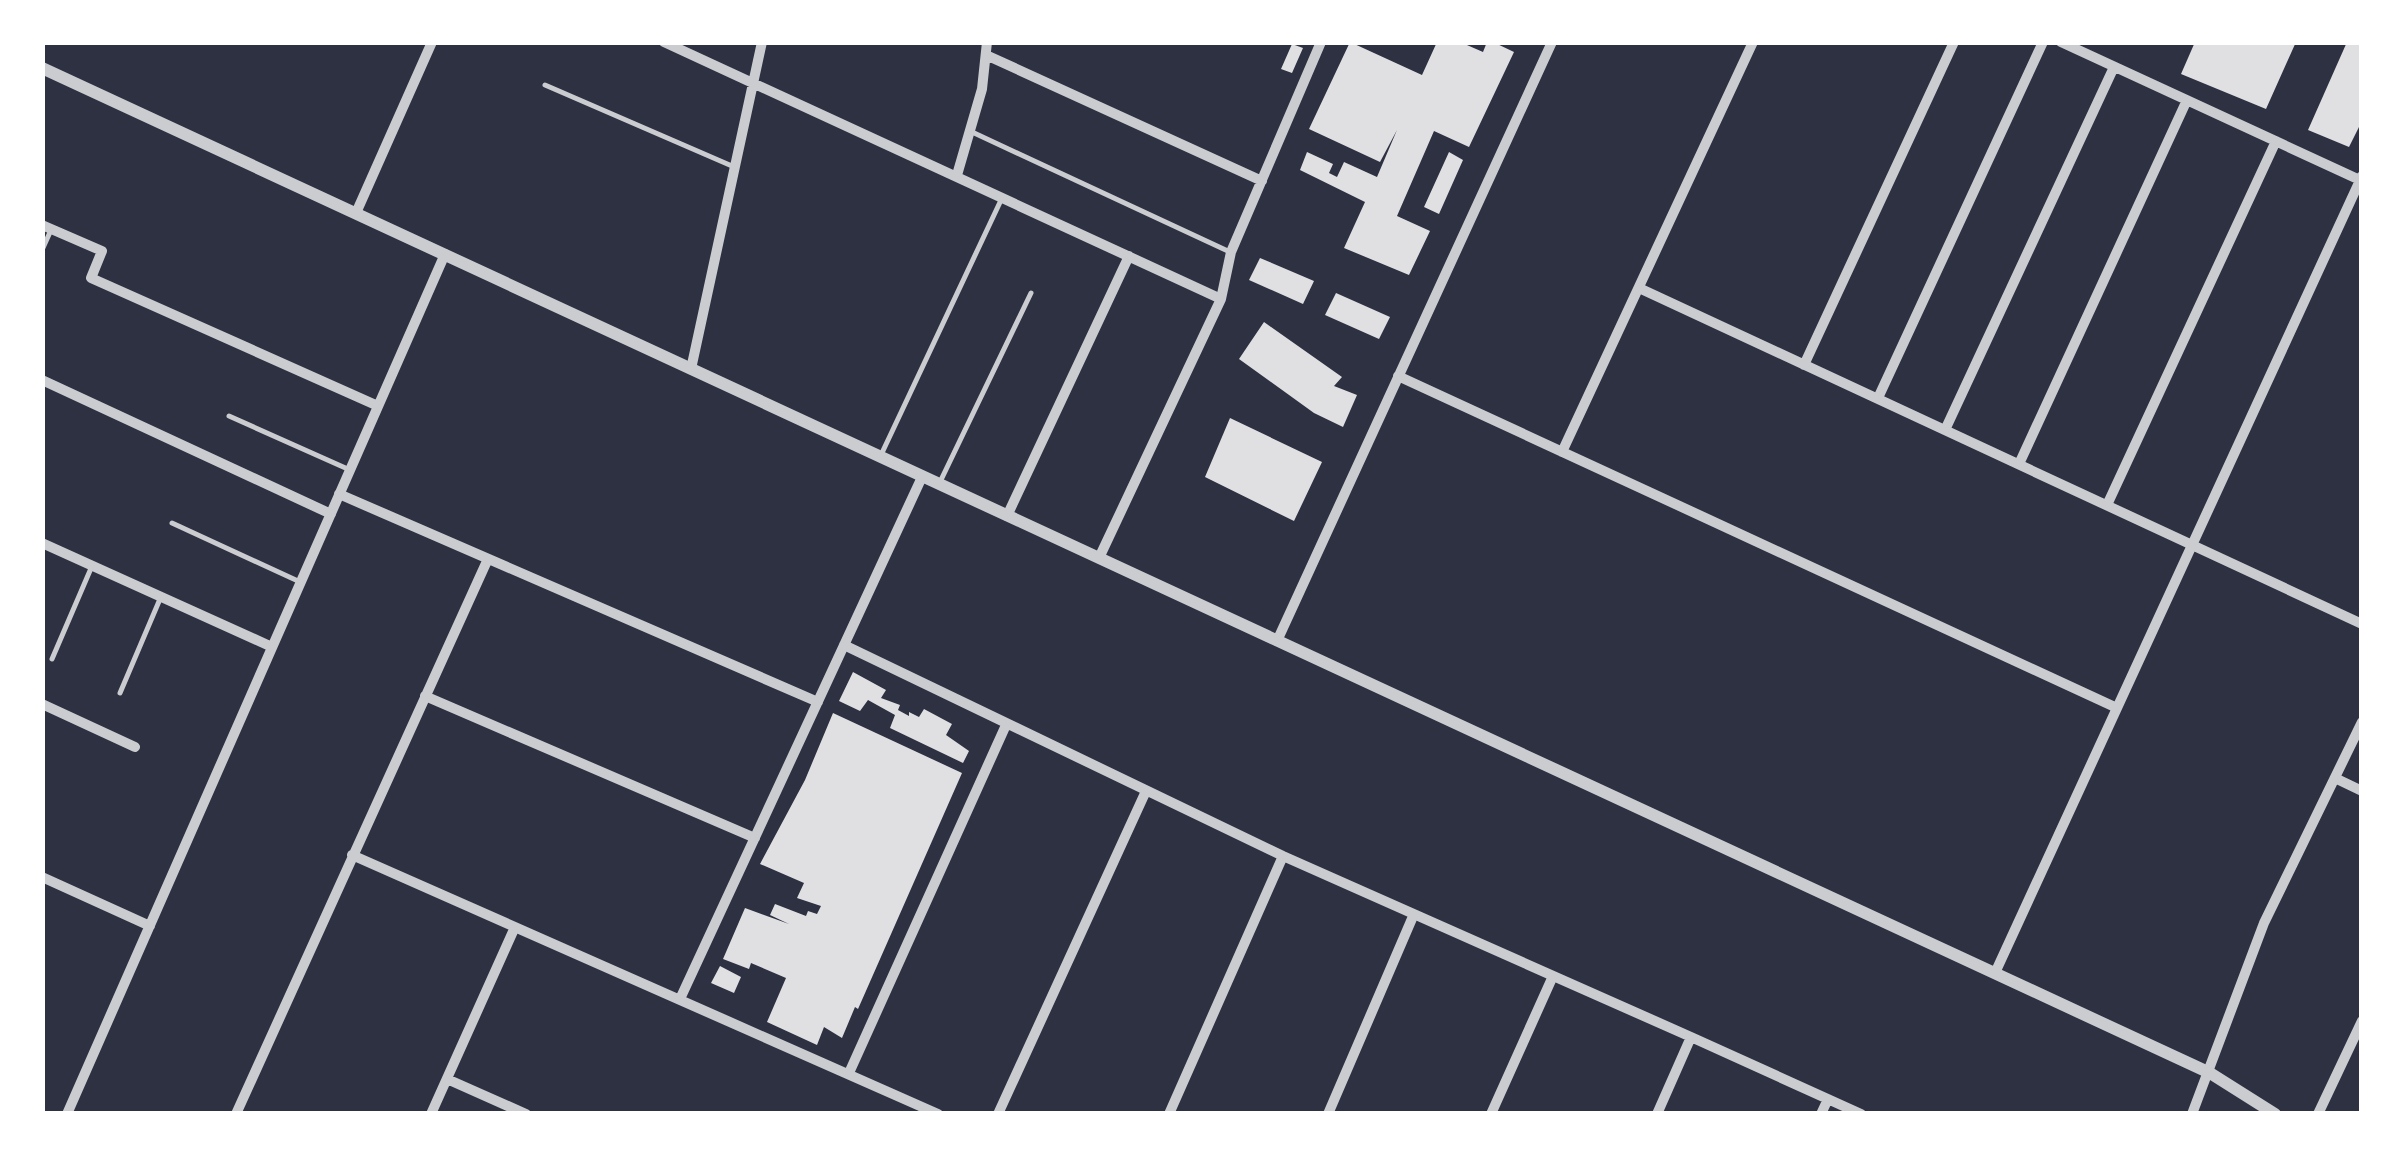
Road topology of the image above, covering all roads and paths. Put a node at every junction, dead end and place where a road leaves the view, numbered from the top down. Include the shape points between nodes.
1 (432, 42) edge
2 (664, 42) edge
3 (762, 42) edge
4 (1322, 42) edge
5 (1552, 42) edge
6 (1752, 42) edge
7 (1954, 42) edge
8 (2043, 42) edge
9 (2062, 42) edge
10 (987, 49) edge
11 (2114, 67) junction
12 (42, 68) edge
13 (751, 84) junction
14 (545, 86) dead end
15 (2188, 100) junction
16 (970, 131) junction
17 (2276, 142) junction
18 (732, 166) junction
19 (957, 174) junction
20 (2361, 179) edge
21 (1262, 181) junction
22 (1002, 196) junction
23 (356, 213) junction
24 (47, 226) edge
25 (42, 250) edge
26 (1230, 252) junction
27 (445, 254) junction
28 (1129, 256) junction
29 (1638, 288) junction
30 (1031, 292) dead end
31 (1221, 299) junction
32 (1804, 365) junction
33 (691, 369) junction
34 (1398, 376) junction
35 (42, 380) edge
36 (1878, 398) junction
37 (378, 406) junction
38 (229, 416) dead end
39 (1945, 430) junction
40 (1562, 452) junction
41 (880, 458) junction
42 (2019, 464) junction
43 (350, 470) junction
44 (922, 477) junction
45 (939, 485) junction
46 (339, 494) junction
47 (2108, 505) junction
48 (330, 514) junction
49 (1007, 516) junction
50 (172, 523) dead end
51 (42, 544) edge
52 (2192, 544) junction
53 (1100, 558) junction
54 (487, 561) junction
55 (92, 566) junction
56 (301, 582) junction
57 (161, 597) junction
58 (2362, 624) edge
59 (1277, 640) junction
60 (272, 646) junction
61 (844, 646) junction
62 (52, 659) dead end
63 (120, 693) dead end
64 (425, 696) junction
65 (818, 702) junction
66 (42, 704) edge
67 (2117, 708) junction
68 (2362, 722) edge
69 (1006, 725) junction
70 (135, 747) dead end
71 (2337, 779) junction
72 (1146, 791) junction
73 (2362, 791) edge
74 (755, 838) junction
75 (352, 855) junction
76 (1283, 856) junction
77 (42, 877) edge
78 (1414, 914) junction
79 (150, 926) junction
80 (516, 926) junction
81 (1995, 973) junction
82 (1553, 976) junction
83 (680, 999) junction
84 (2362, 1021) edge
85 (1691, 1037) junction
86 (2210, 1073) junction
87 (850, 1074) junction
88 (447, 1079) junction
89 (1828, 1099) junction
90 (67, 1114) edge
91 (236, 1114) edge
92 (431, 1114) edge
93 (526, 1114) edge
94 (938, 1114) edge
95 (998, 1114) edge
96 (1169, 1114) edge
97 (1328, 1114) edge
98 (1491, 1114) edge
99 (1657, 1114) edge
100 (1821, 1114) edge
101 (1861, 1114) edge
102 (2192, 1114) edge
103 (2276, 1114) edge
104 (2318, 1114) edge

1 - 23 street
2 - 13 street
3 - 13 street
4 - 21 street
5 - 34 street
6 - 29 street
7 - 32 street
8 - 36 street
9 - 11 street
10 - 16 street
10 - 21 street
11 - 15 street
11 - 39 street
12 - 23 street
13 - 18 street
13 - 19 street
14 - 18 lane
15 - 17 street
15 - 42 street
16 - 19 street
16 - 26 lane
17 - 20 street
17 - 47 street
18 - 33 street
19 - 22 street
20 - 52 street
21 - 26 street
22 - 28 street
22 - 41 lane
23 - 27 street
24 - 25 lane
24 - 37 street via 102,251 91,278
26 - 31 street
27 - 33 street
27 - 37 street
28 - 31 street
28 - 49 street
29 - 32 street
29 - 40 street
30 - 45 lane
31 - 53 street
32 - 36 street
33 - 41 street
34 - 40 street
34 - 59 street
35 - 48 street
36 - 39 street
37 - 43 street
38 - 43 lane
39 - 42 street
40 - 67 street
41 - 44 street
42 - 47 street
43 - 46 street
44 - 45 street
44 - 61 street
45 - 49 street
46 - 48 street
46 - 54 street
47 - 52 street
48 - 56 street
49 - 53 street
50 - 56 lane
51 - 55 street
52 - 58 street
52 - 67 street
53 - 59 street
54 - 64 street
54 - 65 street
55 - 57 street
55 - 62 lane
56 - 60 street
57 - 60 street
57 - 63 lane
59 - 81 street
60 - 79 street
61 - 65 street
61 - 69 street
64 - 74 street
64 - 75 street
65 - 74 street
66 - 70 street
67 - 81 street
68 - 71 street
69 - 72 street
69 - 87 street
71 - 73 street
71 - 86 street via 2264,923
72 - 76 street
72 - 95 street
74 - 83 street
75 - 80 street
75 - 91 street
76 - 78 street
76 - 96 street
77 - 79 street
78 - 82 street
78 - 97 street
79 - 90 street
80 - 83 street
80 - 88 street
81 - 86 street
82 - 85 street
82 - 98 street
83 - 87 street
84 - 104 street
85 - 89 street
85 - 99 street
86 - 102 street
86 - 103 street
87 - 94 street
88 - 92 street
88 - 93 street
89 - 100 street
89 - 101 street

